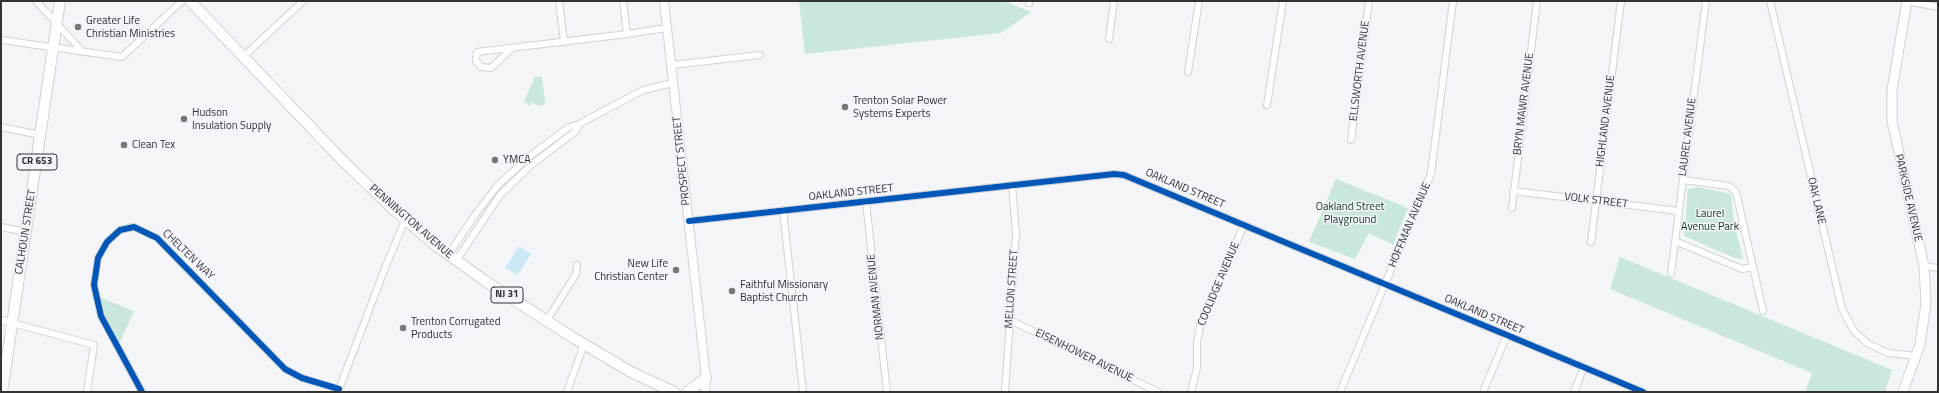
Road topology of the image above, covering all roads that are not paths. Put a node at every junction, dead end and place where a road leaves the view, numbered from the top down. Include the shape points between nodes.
1 (36, 1) edge
2 (60, 1) edge
3 (182, 1) edge
4 (190, 1) edge
5 (303, 1) edge
6 (559, 1) edge
7 (624, 1) edge
8 (664, 1) edge
9 (1114, 1) edge
10 (1199, 1) edge
11 (1283, 1) edge
12 (1369, 1) edge
13 (1453, 1) edge
14 (1537, 1) edge
15 (1621, 1) edge
16 (1706, 1) edge
17 (1770, 1) edge
18 (1907, 1) edge
19 (1938, 6) edge
20 (57, 24) junction
21 (667, 28) junction
22 (627, 34) junction
23 (1, 40) edge
24 (1109, 40) dead end
25 (564, 42) junction
26 (54, 48) junction
27 (511, 49) junction
28 (83, 52) junction
29 (760, 55) dead end
30 (243, 57) junction
31 (672, 65) junction
32 (1188, 72) dead end
33 (673, 83) junction
34 (1267, 105) dead end
35 (579, 124) junction
36 (1, 127) edge
37 (41, 135) junction
38 (1351, 140) dead end
39 (1683, 180) junction
40 (1012, 185) junction
41 (1513, 191) junction
42 (1596, 201) junction
43 (866, 202) junction
44 (1512, 208) dead end
45 (783, 210) junction
46 (1679, 211) junction
47 (405, 220) junction
48 (688, 221) junction
49 (1244, 225) junction
50 (1, 227) edge
51 (26, 232) junction
52 (1675, 241) junction
53 (1591, 242) dead end
54 (452, 258) junction
55 (577, 266) dead end
56 (1924, 266) junction
57 (1753, 267) junction
58 (1938, 268) edge
59 (1671, 273) dead end
60 (1385, 284) junction
61 (1763, 311) dead end
62 (1, 320) edge
63 (547, 320) junction
64 (1010, 320) junction
65 (13, 323) junction
66 (1507, 335) junction
67 (584, 344) junction
68 (1916, 356) junction
69 (1584, 367) junction
70 (706, 378) junction
71 (339, 391) edge
72 (2, 392) edge
73 (86, 392) edge
74 (142, 392) edge
75 (567, 392) edge
76 (674, 392) edge
77 (687, 392) edge
78 (705, 392) edge
79 (803, 392) edge
80 (887, 392) edge
81 (1005, 392) edge
82 (1158, 392) edge
83 (1191, 392) edge
84 (1340, 392) edge
85 (1483, 392) edge
86 (1574, 392) edge
87 (1642, 392) edge
88 (1903, 392) edge

1 - 20 street
2 - 20 main road, CALHOUN STREET / CR 653
3 - 28 street via 122,57
4 - 30 main road, PENNINGTON AVENUE / NJ 31
5 - 30 street
6 - 25 street
7 - 22 street
8 - 21 street, PROSPECT STREET
9 - 24 street
10 - 32 street
11 - 34 street
12 - 38 street, ELLSWORTH AVENUE
13 - 60 street, HOFFMAN AVENUE via 1431,174
14 - 41 street, BRYN MAWR AVENUE
15 - 42 street, HIGHLAND AVENUE
16 - 39 street, LAUREL AVENUE
17 - 68 street, OAK LANE via 1842,309 1854,331 1867,342 1888,353
18 - 19 street
18 - 56 main road, PARKSIDE AVENUE via 1892,90 1892,121
20 - 26 main road, CALHOUN STREET / CR 653
20 - 28 street
21 - 22 street
21 - 31 street, PROSPECT STREET
22 - 25 street
23 - 26 street
25 - 27 street
26 - 28 street
26 - 37 main road, CALHOUN STREET / CR 653
27 - 27 street via 477,52 476,61 481,67 491,68
29 - 31 street
30 - 47 main road, PENNINGTON AVENUE / NJ 31 via 344,162
31 - 33 street, PROSPECT STREET
33 - 35 street via 643,90
33 - 48 street, PROSPECT STREET
35 - 54 street via 576,131 532,165 500,195
35 - 54 street via 569,127 530,156 498,185 475,215
36 - 37 street
37 - 51 main road, CALHOUN STREET / CR 653
39 - 46 street, LAUREL AVENUE
39 - 57 street via 1734,188
40 - 43 street, OAKLAND STREET
40 - 49 street, OAKLAND STREET via 1124,175
40 - 64 street, MELLON STREET via 1016,233
41 - 42 street, VOLK STREET
41 - 44 street, BRYN MAWR AVENUE
42 - 46 street, VOLK STREET
42 - 53 street, HIGHLAND AVENUE
43 - 45 street, OAKLAND STREET
43 - 80 street, NORMAN AVENUE
45 - 48 street, OAKLAND STREET
45 - 79 street
46 - 52 street, LAUREL AVENUE
47 - 54 main road, PENNINGTON AVENUE / NJ 31
47 - 71 street, CHELTEN WAY
48 - 70 street, PROSPECT STREET
49 - 60 street, OAKLAND STREET
49 - 83 street, COOLIDGE AVENUE via 1202,321 1197,368
50 - 51 street
51 - 65 main road, CALHOUN STREET / CR 653
52 - 57 street via 1742,269
52 - 59 street, LAUREL AVENUE
54 - 63 main road, PENNINGTON AVENUE / NJ 31
55 - 63 street via 575,275
56 - 58 street
56 - 68 main road, PARKSIDE AVENUE via 1925,319
57 - 61 street
60 - 66 street, OAKLAND STREET
60 - 84 street, HOFFMAN AVENUE
62 - 65 street
63 - 67 main road, PENNINGTON AVENUE / NJ 31
64 - 81 street, MELLON STREET
64 - 82 street, EISENHOWER AVENUE
65 - 72 main road, CALHOUN STREET / CR 653
65 - 73 street via 94,344
66 - 69 street, OAKLAND STREET
66 - 85 street
67 - 75 street
67 - 76 main road, PENNINGTON AVENUE / NJ 31 via 631,372
68 - 88 main road, PARKSIDE AVENUE
69 - 86 street
69 - 87 street, OAKLAND STREET
70 - 77 main road
70 - 78 street, PROSPECT STREET
71 - 74 street, CHELTEN WAY via 285,369 157,238 134,227 120,230 108,242 98,258 94,285 101,316

